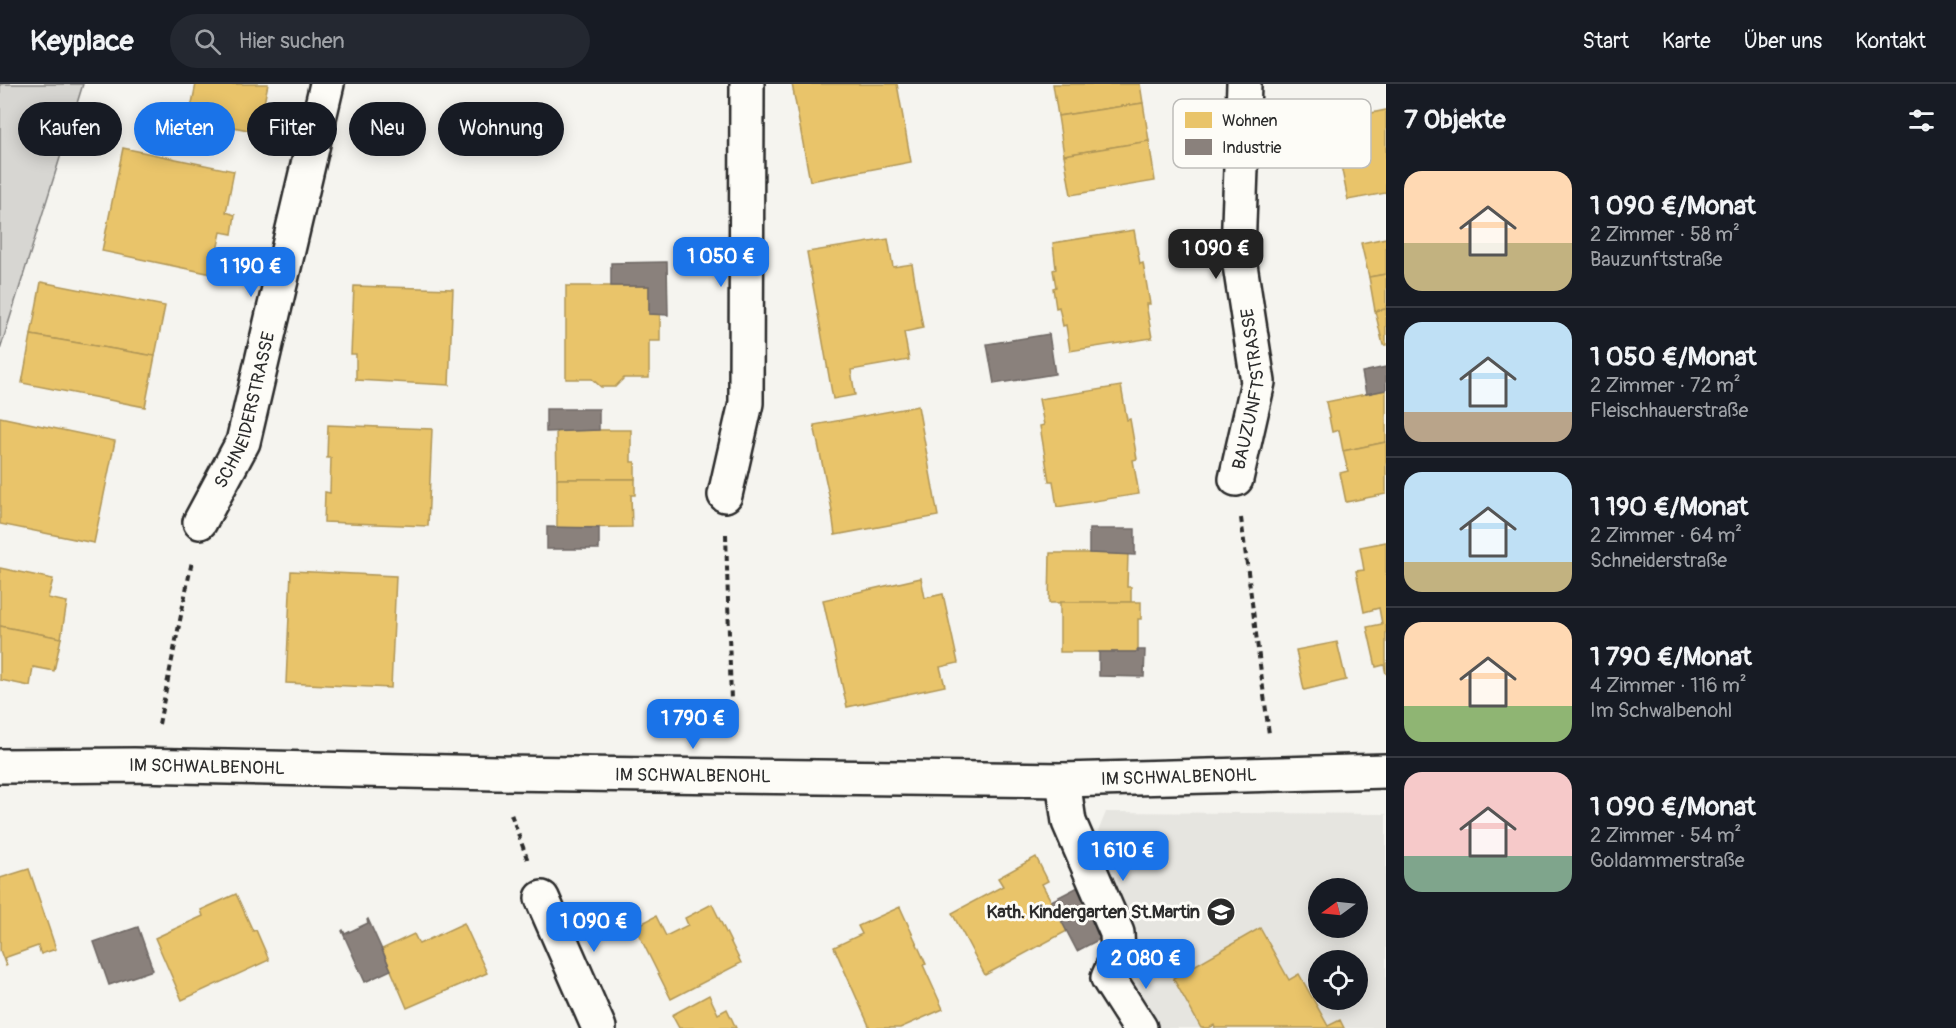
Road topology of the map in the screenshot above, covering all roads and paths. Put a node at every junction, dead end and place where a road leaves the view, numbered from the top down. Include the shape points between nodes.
1 (327, 84) edge
2 (747, 84) edge
3 (1244, 84) edge
4 (1243, 99) edge
5 (1241, 168) edge
6 (1236, 479) joint
7 (725, 495) joint
8 (200, 522) joint
9 (158, 727) dead end
10 (732, 736) dead end
11 (1270, 738) dead end
12 (0, 766) edge
13 (1386, 771) edge
14 (496, 773) junction
15 (1063, 780) junction
16 (542, 898) joint
17 (599, 1028) edge
18 (1140, 1028) edge

1 - 8 street, SCHNEIDERSTRASSE via 243,442
2 - 7 street via 746,403
3 - 4 street, BAUZUNFTSTRASSE
5 - 6 street, BAUZUNFTSTRASSE via 1238,252 1258,382
6 - 11 path
7 - 10 path
8 - 9 path
12 - 14 street, IM SCHWALBENOHL
13 - 15 street, IM SCHWALBENOHL
14 - 15 street, IM SCHWALBENOHL
14 - 16 path
15 - 18 street via 1069,822 1117,933 1118,955 1108,978
16 - 17 street

